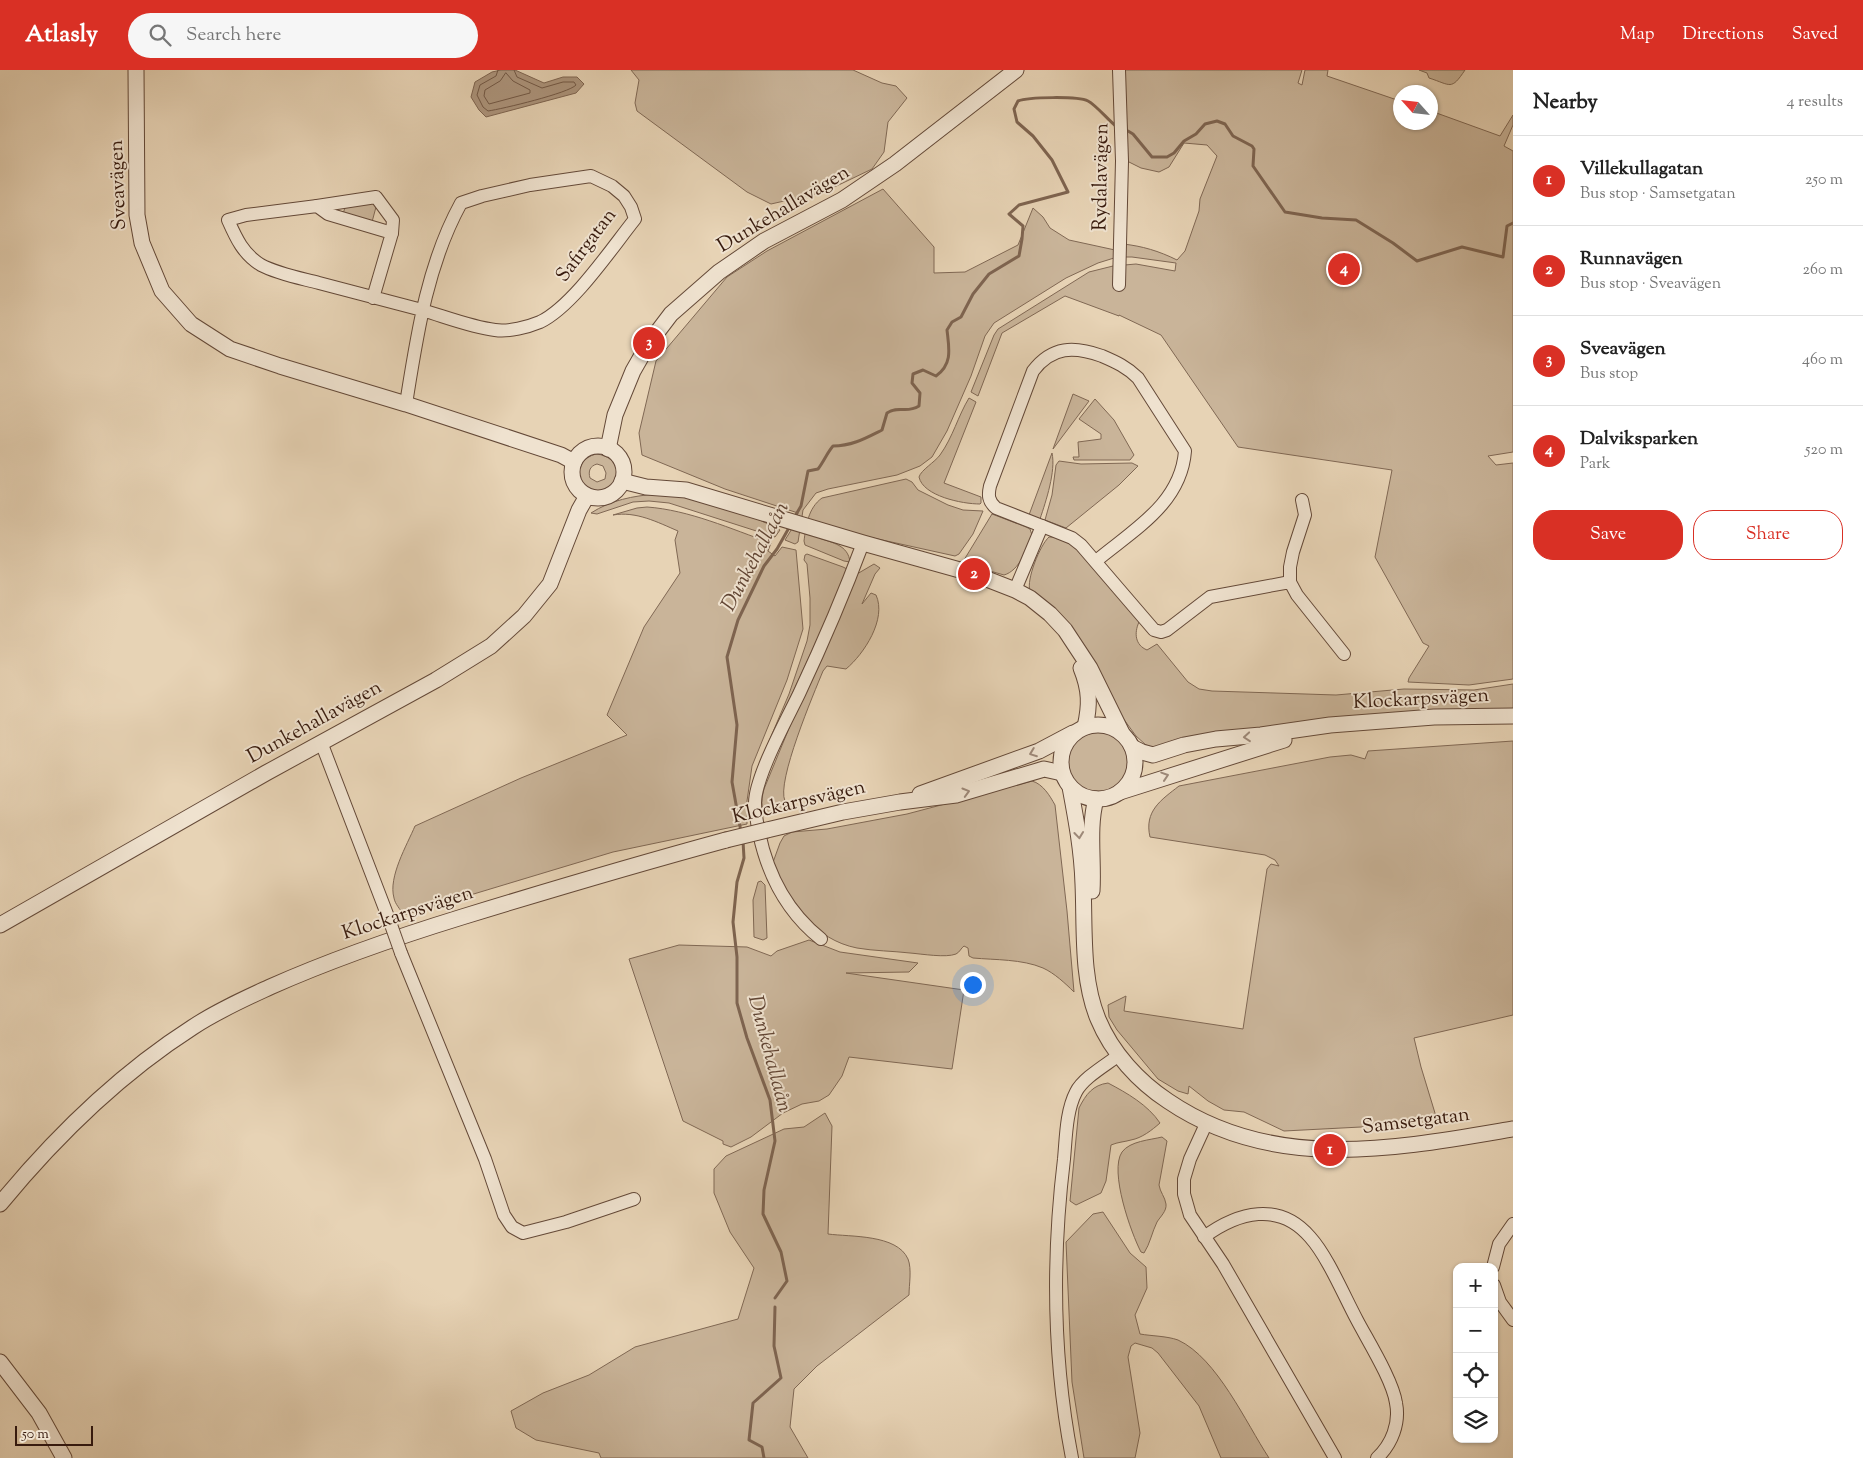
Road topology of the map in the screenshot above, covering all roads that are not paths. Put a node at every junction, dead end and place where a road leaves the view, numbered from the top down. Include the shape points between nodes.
1 (136, 70) edge
2 (1016, 70) edge
3 (1119, 70) edge
4 (317, 206) junction
5 (392, 233) junction
6 (1119, 285) dead end
7 (373, 298) junction
8 (422, 310) junction
9 (406, 404) junction
10 (608, 449) junction
11 (574, 462) junction
12 (622, 481) junction
13 (587, 496) junction
14 (1302, 500) dead end
15 (1042, 526) junction
16 (863, 543) junction
17 (1096, 561) junction
18 (1290, 582) junction
19 (1015, 590) junction
20 (1030, 598) junction
21 (1344, 654) dead end
22 (1513, 716) edge
23 (1330, 725) junction
24 (1081, 729) junction
25 (1122, 734) junction
26 (321, 742) junction
27 (1132, 747) junction
28 (1062, 773) junction
29 (1070, 787) junction
30 (1119, 792) junction
31 (1096, 799) junction
32 (900, 802) junction
33 (0, 925) edge
34 (821, 939) dead end
35 (1086, 965) junction
36 (1119, 1055) junction
37 (1206, 1124) junction
38 (1513, 1129) edge
39 (634, 1199) dead end
40 (0, 1204) edge
41 (1513, 1224) edge
42 (1204, 1237) junction
43 (1494, 1263) edge
44 (1498, 1296) edge
45 (1513, 1320) edge
46 (0, 1362) edge
47 (64, 1458) edge
48 (1072, 1458) edge
49 (1335, 1458) edge
50 (1377, 1458) edge

1 - 9 street, Sveavägen via 137,215 142,243 162,291 191,324 230,349
2 - 10 street, Dunkehallavägen via 895,164 842,200 764,241 719,272 671,314 633,371 615,415
3 - 6 street, Rydalavägen via 1122,161
4 - 5 street via 328,214
4 - 5 street via 376,197 393,220
4 - 7 street via 228,220 245,252 262,265
5 - 7 street
7 - 8 street
8 - 8 street, Safirgatan via 437,255 461,203 530,185 591,176 612,186 631,207 635,219 571,298 540,322 496,330
8 - 9 street, Safirgatan
9 - 11 street, Sveavägen
10 - 11 street via 586,449
10 - 12 street via 621,462
11 - 13 street via 574,483
12 - 13 street via 607,496
12 - 16 street via 646,487 686,490
13 - 26 street, Dunkehallavägen via 550,584 524,616 490,646 436,680
14 - 18 street via 1306,515 1293,552
15 - 17 street via 1072,538
15 - 17 street via 996,508 988,496 990,486 1033,372 1049,356 1063,350 1083,350 1130,370 1185,451 1182,471 1170,496 1158,510
15 - 19 street
16 - 19 street via 974,574
16 - 34 street via 806,680 765,766 755,802 767,866 778,889 804,925
17 - 18 street via 1154,630 1161,632 1210,598
18 - 21 street
19 - 20 street
20 - 24 street via 1082,669 1089,690 1088,710
20 - 25 street via 1065,630 1090,668
22 - 23 street, Klockarpsvägen via 1434,717
23 -> 27 street via 1216,739 1153,754
30 -> 23 street
24 - 25 street via 1104,725
24 - 28 street via 1067,740 1060,760
24 -> 32 street via 1039,751
25 - 27 street
26 - 33 street, Dunkehallavägen
26 - 39 street, bridge via 504,1215 512,1227 523,1234
27 - 30 street via 1133,772
28 - 29 street
32 -> 28 street via 956,795 1044,769
29 - 31 street via 1082,796
29 -> 35 street via 1082,864
30 - 31 street
31 - 35 street
32 - 40 street, Klockarpsvägen, bridge via 726,840 586,879 383,941 244,999 193,1027 100,1098 57,1138
35 - 36 street, Samsetgatan via 1098,1019
36 - 37 street, Samsetgatan via 1150,1089
36 - 48 street via 1081,1085 1076,1093 1071,1105 1064,1155 1056,1261 1057,1322 1060,1386
37 - 38 street, Samsetgatan via 1268,1144 1330,1150 1395,1148
37 - 42 street via 1187,1167 1184,1187 1190,1215
41 - 43 street via 1499,1244
42 - 49 street via 1224,1264
42 - 50 street via 1229,1220 1262,1214 1290,1221 1311,1237 1392,1388 1397,1416 1395,1431
44 - 45 street
46 - 47 street via 39,1413

